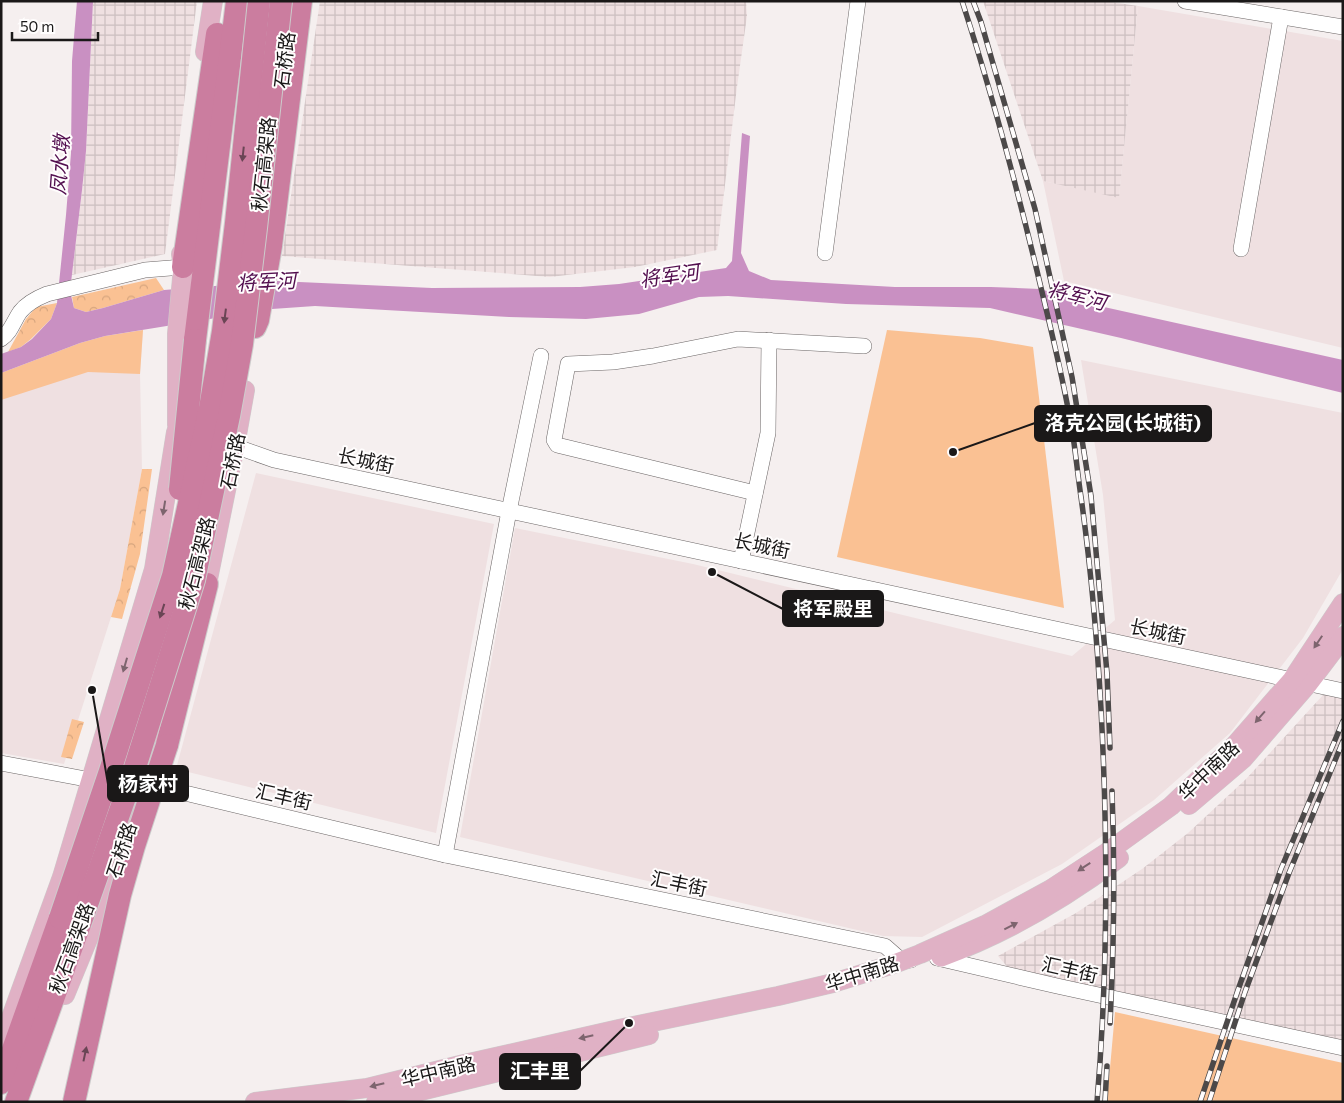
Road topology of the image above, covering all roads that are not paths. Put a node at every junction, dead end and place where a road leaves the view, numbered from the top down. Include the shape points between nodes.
1 (213, 1) edge
2 (222, 1) edge
3 (237, 1) edge
4 (246, 1) edge
5 (260, 1) edge
6 (282, 1) edge
7 (291, 1) edge
8 (301, 1) edge
9 (858, 1) edge
10 (1185, 1) edge
11 (1281, 17) junction
12 (1343, 28) edge
13 (1241, 249) dead end
14 (825, 253) dead end
15 (183, 268) junction
16 (263, 271) junction
17 (256, 322) joint
18 (1, 339) edge
19 (769, 340) junction
20 (864, 346) dead end
21 (541, 356) dead end
22 (177, 425) junction
23 (236, 446) junction
24 (755, 493) junction
25 (509, 511) junction
26 (741, 561) junction
27 (173, 576) junction
28 (207, 584) junction
29 (1343, 603) edge
30 (1343, 636) edge
31 (1300, 682) junction
32 (1343, 691) edge
33 (1, 763) edge
34 (91, 780) junction
35 (143, 783) junction
36 (445, 855) junction
37 (939, 958) junction
38 (902, 961) junction
39 (1, 1045) edge
40 (1343, 1048) edge
41 (1, 1083) edge
42 (16, 1102) edge
43 (26, 1102) edge
44 (74, 1102) edge
45 (255, 1102) edge
46 (376, 1102) edge

1 - 15 main road via 178,229
2 - 15 highway
3 - 27 highway, bridge via 195,340
4 - 22 main road via 215,256
5 -> 27 highway, 秋石高架路, bridge via 223,331 210,408
6 - 42 highway, 秋石高架路, bridge via 242,344 194,580 131,780
7 - 16 main road, 石桥路
8 - 16 highway via 270,246
9 - 14 street
10 - 11 street
11 - 12 street
11 - 13 street
15 - 18 street via 145,270 47,294 20,312 9,333
15 - 22 main road via 177,334
16 - 17 highway
17 - 23 main road, 石桥路
19 - 20 street
19 - 24 street via 768,433
19 - 24 street via 738,339 613,362 568,364 554,440 557,445
21 - 25 street
22 - 23 street, 长城街
22 -> 34 main road via 154,569
23 - 25 street, 长城街 via 274,460
23 - 28 main road, 石桥路
24 - 26 street
25 - 26 street, 长城街
25 - 36 street
26 - 31 street, 长城街
27 -> 41 highway, 秋石高架路, bridge via 91,826
28 - 35 main road, 石桥路
44 -> 28 highway, bridge via 120,895 167,745
29 -> 31 main road, 华中南路
30 - 31 main road, 华中南路
31 - 32 street, 长城街
37 -> 31 main road, 华中南路 via 971,946 1038,912 1100,873 1170,822 1243,758
31 -> 38 main road, 华中南路 via 1171,806 1106,853 1051,889 985,925
33 - 34 street, 汇丰街
34 - 35 street, 汇丰街
34 - 39 main road via 62,877
35 - 36 street, 汇丰街
35 - 43 main road, 石桥路 via 107,892 61,1004
36 - 38 street, 汇丰街 via 885,946
37 - 38 street, 汇丰街
37 - 40 street, 汇丰街
37 - 46 main road, 华中南路 via 822,997 666,1031
38 -> 45 main road, 华中南路 via 787,994 366,1088

